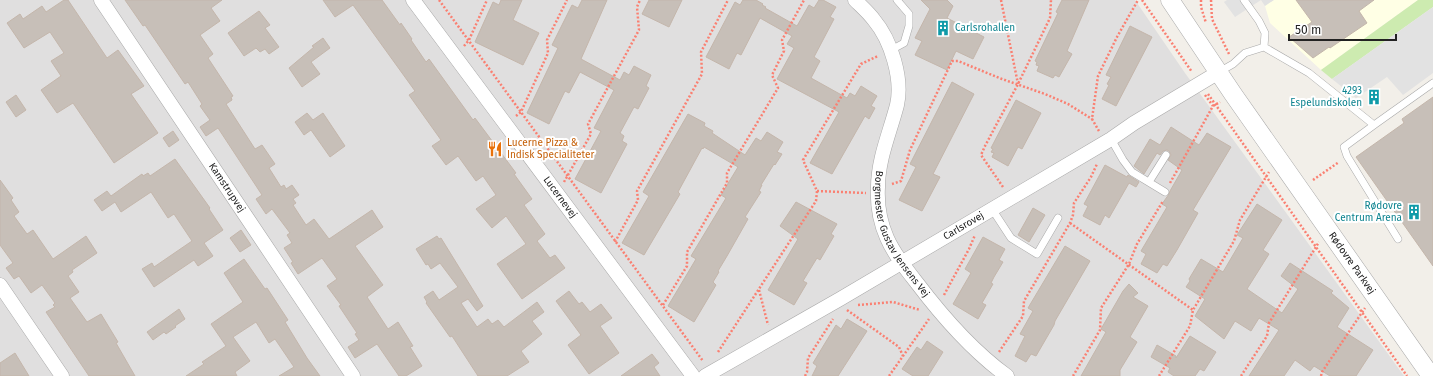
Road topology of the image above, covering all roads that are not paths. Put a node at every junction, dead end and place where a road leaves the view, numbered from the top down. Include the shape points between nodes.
1 (101, 0) edge
2 (413, 0) edge
3 (855, 0) edge
4 (897, 0) edge
5 (1170, 0) edge
6 (1244, 0) edge
7 (1264, 47) junction
8 (891, 50) junction
9 (1219, 72) junction
10 (1433, 83) edge
11 (1374, 125) junction
12 (1103, 143) junction
13 (1166, 155) dead end
14 (1149, 182) junction
15 (1165, 192) road end
16 (992, 209) junction
17 (1058, 218) road end
18 (1398, 239) dead end
19 (901, 263) junction
20 (0, 285) edge
21 (711, 373) edge
22 (62, 376) edge
23 (353, 376) edge
24 (693, 376) edge
25 (1007, 376) edge
26 (1431, 376) edge

1 - 23 street, Kamstrupvej
2 - 24 street, Lucernevej
3 - 8 street, Borgmester Gustav Jensens Vej via 885,35
4 - 8 lane via 909,14 909,26 904,43
5 - 9 street, Rødovre Parkvej
6 - 7 lane via 1265,33
7 - 9 lane via 1245,53
7 - 11 lane via 1309,72
8 - 19 street, Borgmester Gustav Jensens Vej via 898,77 897,103 882,157 878,190 880,216 887,238
9 - 12 street, Carlsrovej
9 - 26 street, Rødovre Parkvej
10 - 11 lane
11 - 18 lane via 1344,147
12 - 14 lane via 1123,160 1132,172
12 - 16 street, Carlsrovej
13 - 14 lane
14 - 15 lane
16 - 17 lane via 1011,238 1037,254
16 - 19 street, Carlsrovej
19 - 21 street, Carlsrovej via 841,303
19 - 25 street, Borgmester Gustav Jensens Vej via 934,311 991,365
20 - 22 street

